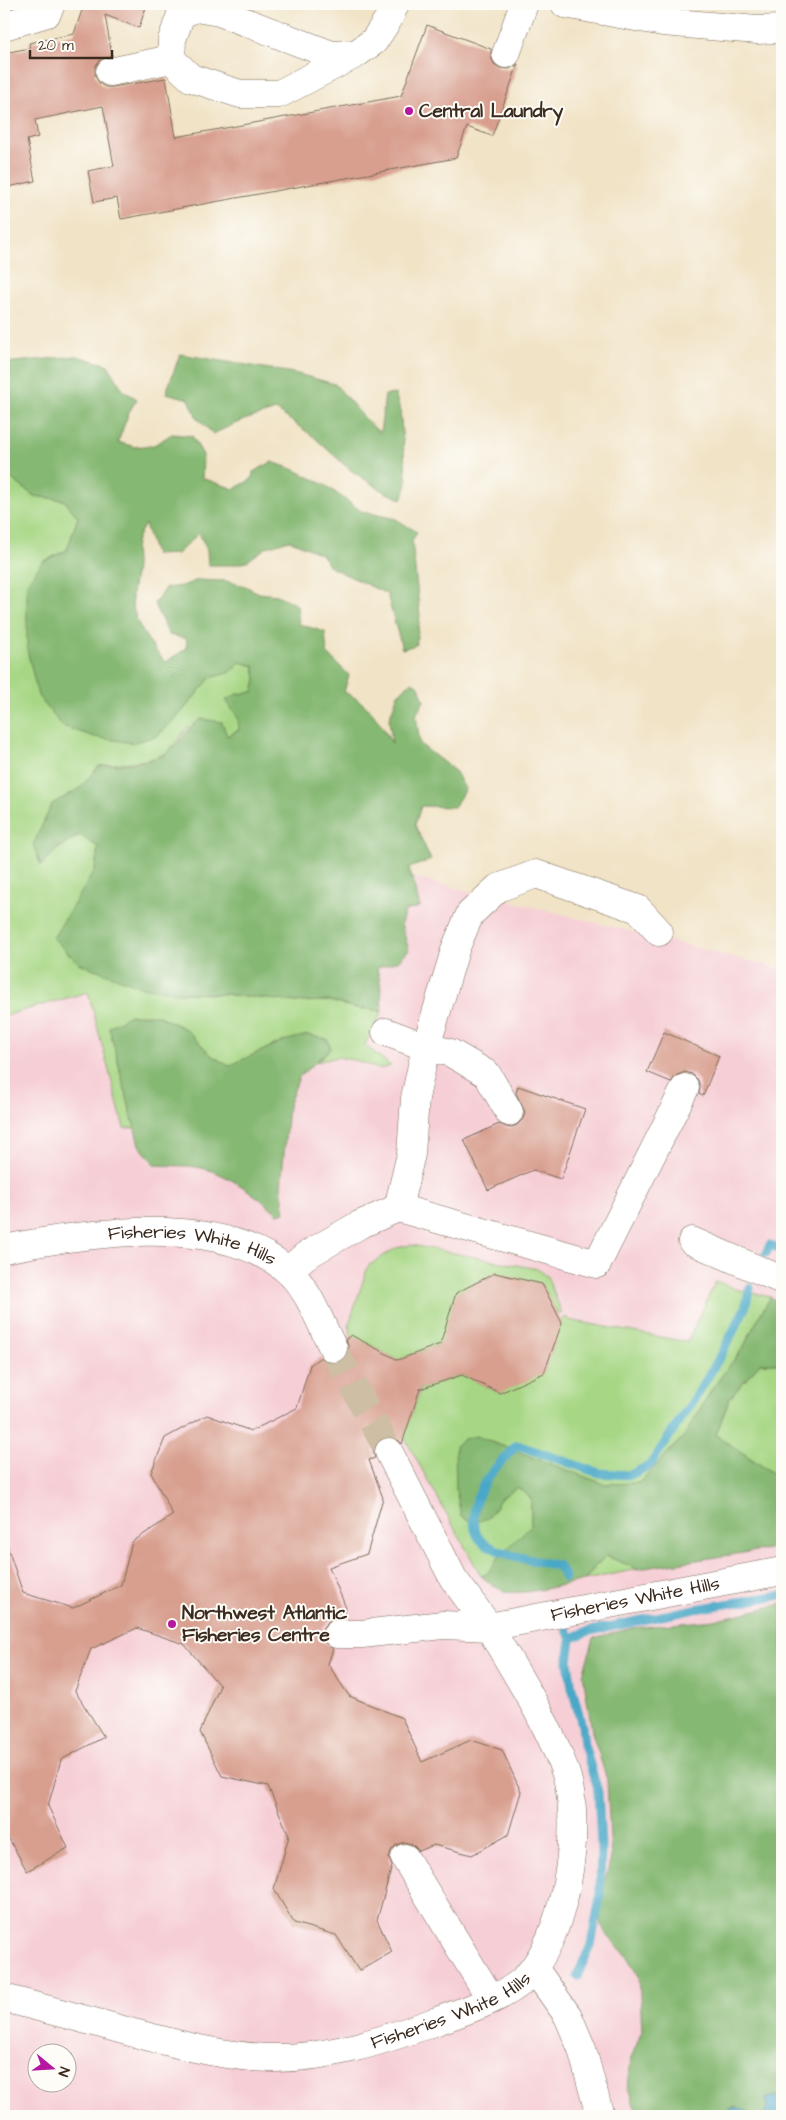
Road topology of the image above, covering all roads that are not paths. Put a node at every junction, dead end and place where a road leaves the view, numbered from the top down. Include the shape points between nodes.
1 (50, 4) edge
2 (395, 4) edge
3 (524, 4) edge
4 (565, 4) edge
5 (609, 4) edge
6 (663, 22) junction
7 (4, 26) edge
8 (782, 29) edge
9 (356, 54) junction
10 (506, 54) dead end
11 (171, 59) junction
12 (110, 72) dead end
13 (659, 932) dead end
14 (386, 1032) dead end
15 (426, 1046) junction
16 (685, 1088) dead end
17 (509, 1112) dead end
18 (398, 1208) junction
19 (692, 1241) dead end
20 (4, 1249) edge
21 (288, 1271) junction
22 (782, 1280) edge
23 (334, 1348) tunnel mouth
24 (389, 1452) tunnel mouth
25 (782, 1571) edge
26 (489, 1627) junction
27 (337, 1634) dead end
28 (405, 1858) dead end
29 (534, 1968) junction
30 (4, 1998) edge
31 (492, 1999) junction
32 (600, 2116) edge

1 - 7 street via 47,13
2 - 9 street via 374,41
3 - 10 street
4 - 6 street
5 - 6 street
6 - 8 street
9 - 11 street via 279,94 240,94 191,78
9 - 11 street via 332,55 220,12 196,8 182,14 172,40
11 - 12 street
13 - 15 street via 638,909 536,874 498,888 470,914 456,947
14 - 15 street
15 - 17 street via 451,1053 487,1074
15 - 18 street via 415,1098 411,1154
16 - 18 street via 596,1264
18 - 21 street via 359,1225 305,1256
19 - 22 street
20 - 21 street, Fisheries White Hills via 63,1237 157,1232 206,1237 238,1245 266,1256
21 - 23 street, Fisheries White Hills via 306,1294
24 - 26 street, Fisheries White Hills via 453,1578
25 - 26 street, Fisheries White Hills
26 - 27 street via 443,1625
26 - 29 street, Fisheries White Hills via 554,1744 566,1773 572,1810 573,1849 567,1890 551,1935
28 - 31 street
29 - 31 street, Fisheries White Hills via 520,1983
29 - 32 street via 568,2016 584,2057
30 - 31 street, Fisheries White Hills via 214,2053 272,2058 334,2052 365,2044 402,2034

